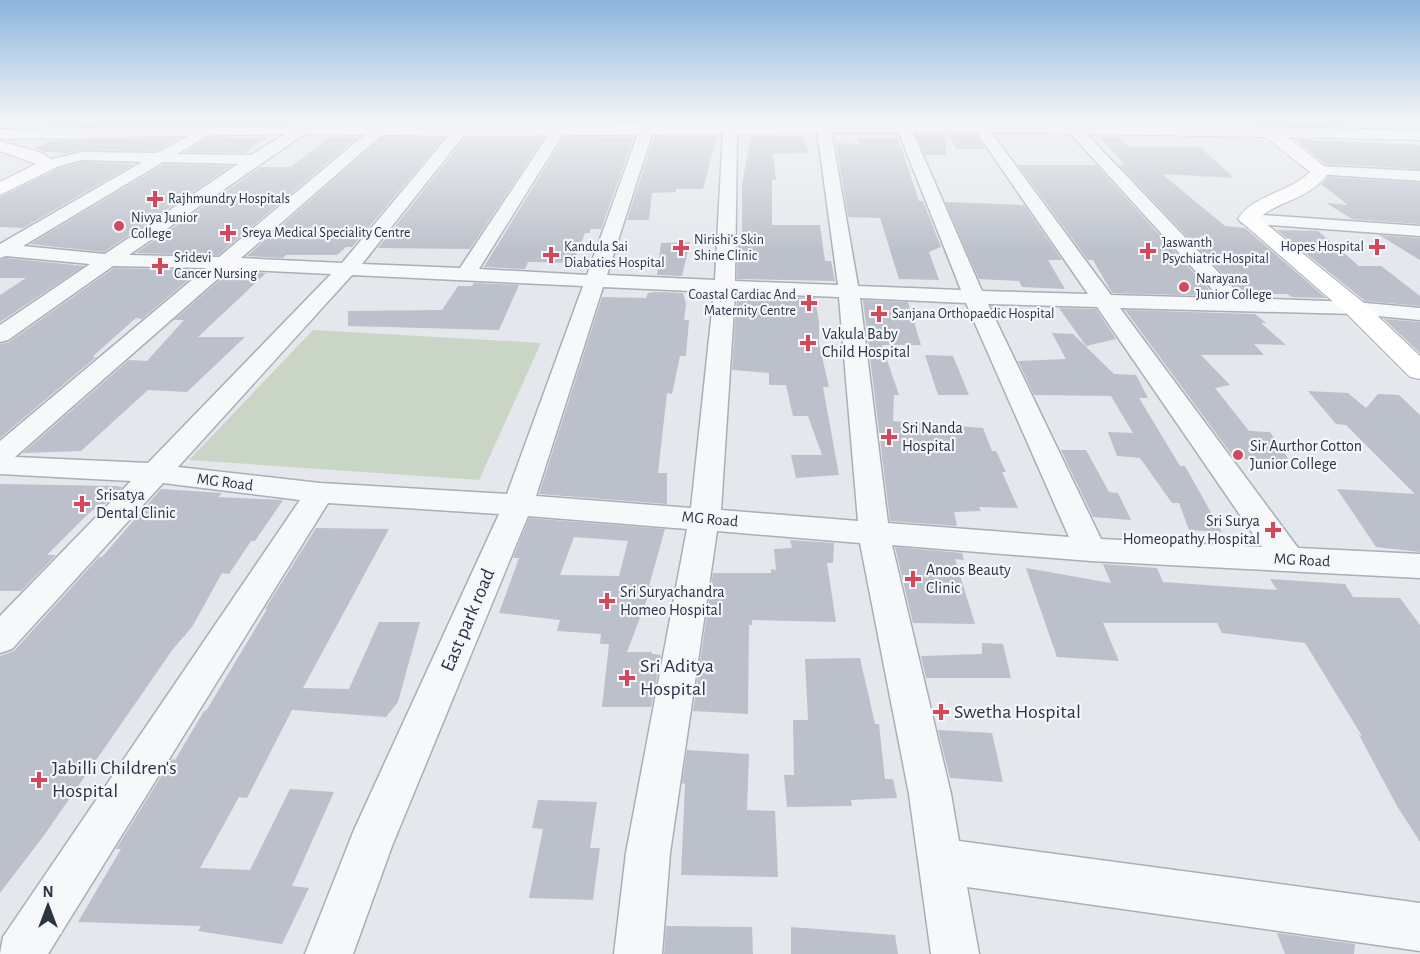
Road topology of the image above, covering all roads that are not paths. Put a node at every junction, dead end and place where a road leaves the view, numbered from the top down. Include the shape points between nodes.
1 (49, 164) edge
2 (152, 164) edge
3 (249, 164) edge
4 (340, 164) edge
5 (433, 164) edge
6 (537, 164) edge
7 (635, 164) edge
8 (729, 164) edge
9 (829, 164) edge
10 (919, 164) edge
11 (1004, 164) edge
12 (1106, 164) edge
13 (1311, 164) edge
14 (1321, 171) junction
15 (1420, 176) edge
16 (0, 189) edge
17 (1248, 219) junction
18 (1420, 231) edge
19 (1, 251) edge
20 (108, 260) junction
21 (226, 263) junction
22 (347, 269) junction
23 (466, 274) junction
24 (596, 281) junction
25 (725, 287) junction
26 (849, 292) junction
27 (974, 297) junction
28 (1104, 301) junction
29 (1237, 304) junction
30 (1355, 308) junction
31 (1420, 315) edge
32 (0, 335) edge
33 (1420, 371) edge
34 (0, 455) edge
35 (0, 465) edge
36 (154, 473) junction
37 (320, 493) junction
38 (518, 505) junction
39 (705, 519) junction
40 (874, 533) junction
41 (1091, 550) junction
42 (1288, 559) junction
43 (1420, 566) edge
44 (0, 639) edge
45 (940, 861) junction
46 (1420, 927) edge
47 (20, 954) edge
48 (329, 954) edge
49 (638, 954) edge
50 (955, 954) edge

1 - 16 street
2 - 19 street
3 - 20 street
4 - 21 street
5 - 22 street
6 - 23 street
7 - 24 street, East park road
8 - 25 street
9 - 26 street
10 - 27 street
11 - 28 street
12 - 29 street
13 - 14 street
14 - 15 street
14 - 17 street via 1298,190 1252,212
17 - 18 street
17 - 30 street
19 - 20 street
20 - 21 street
20 - 32 street
21 - 22 street
21 - 34 street
22 - 23 street
22 - 36 street
23 - 24 street
24 - 25 street
24 - 38 street, East park road
25 - 26 street
25 - 39 street
26 - 27 street
26 - 40 street
27 - 28 street
27 - 41 street
28 - 29 street
28 - 42 street
29 - 30 street
30 - 31 street
30 - 33 street
35 - 36 street, MG Road
36 - 37 street, MG Road
36 - 44 street
37 - 38 street, MG Road
37 - 47 street
38 - 39 street, MG Road
38 - 48 street, East park road via 370,846
39 - 40 street, MG Road
39 - 49 street via 648,853
40 - 41 street, MG Road
40 - 45 street via 930,794
41 - 42 street, MG Road
42 - 43 street, MG Road
45 - 46 street
45 - 50 street

